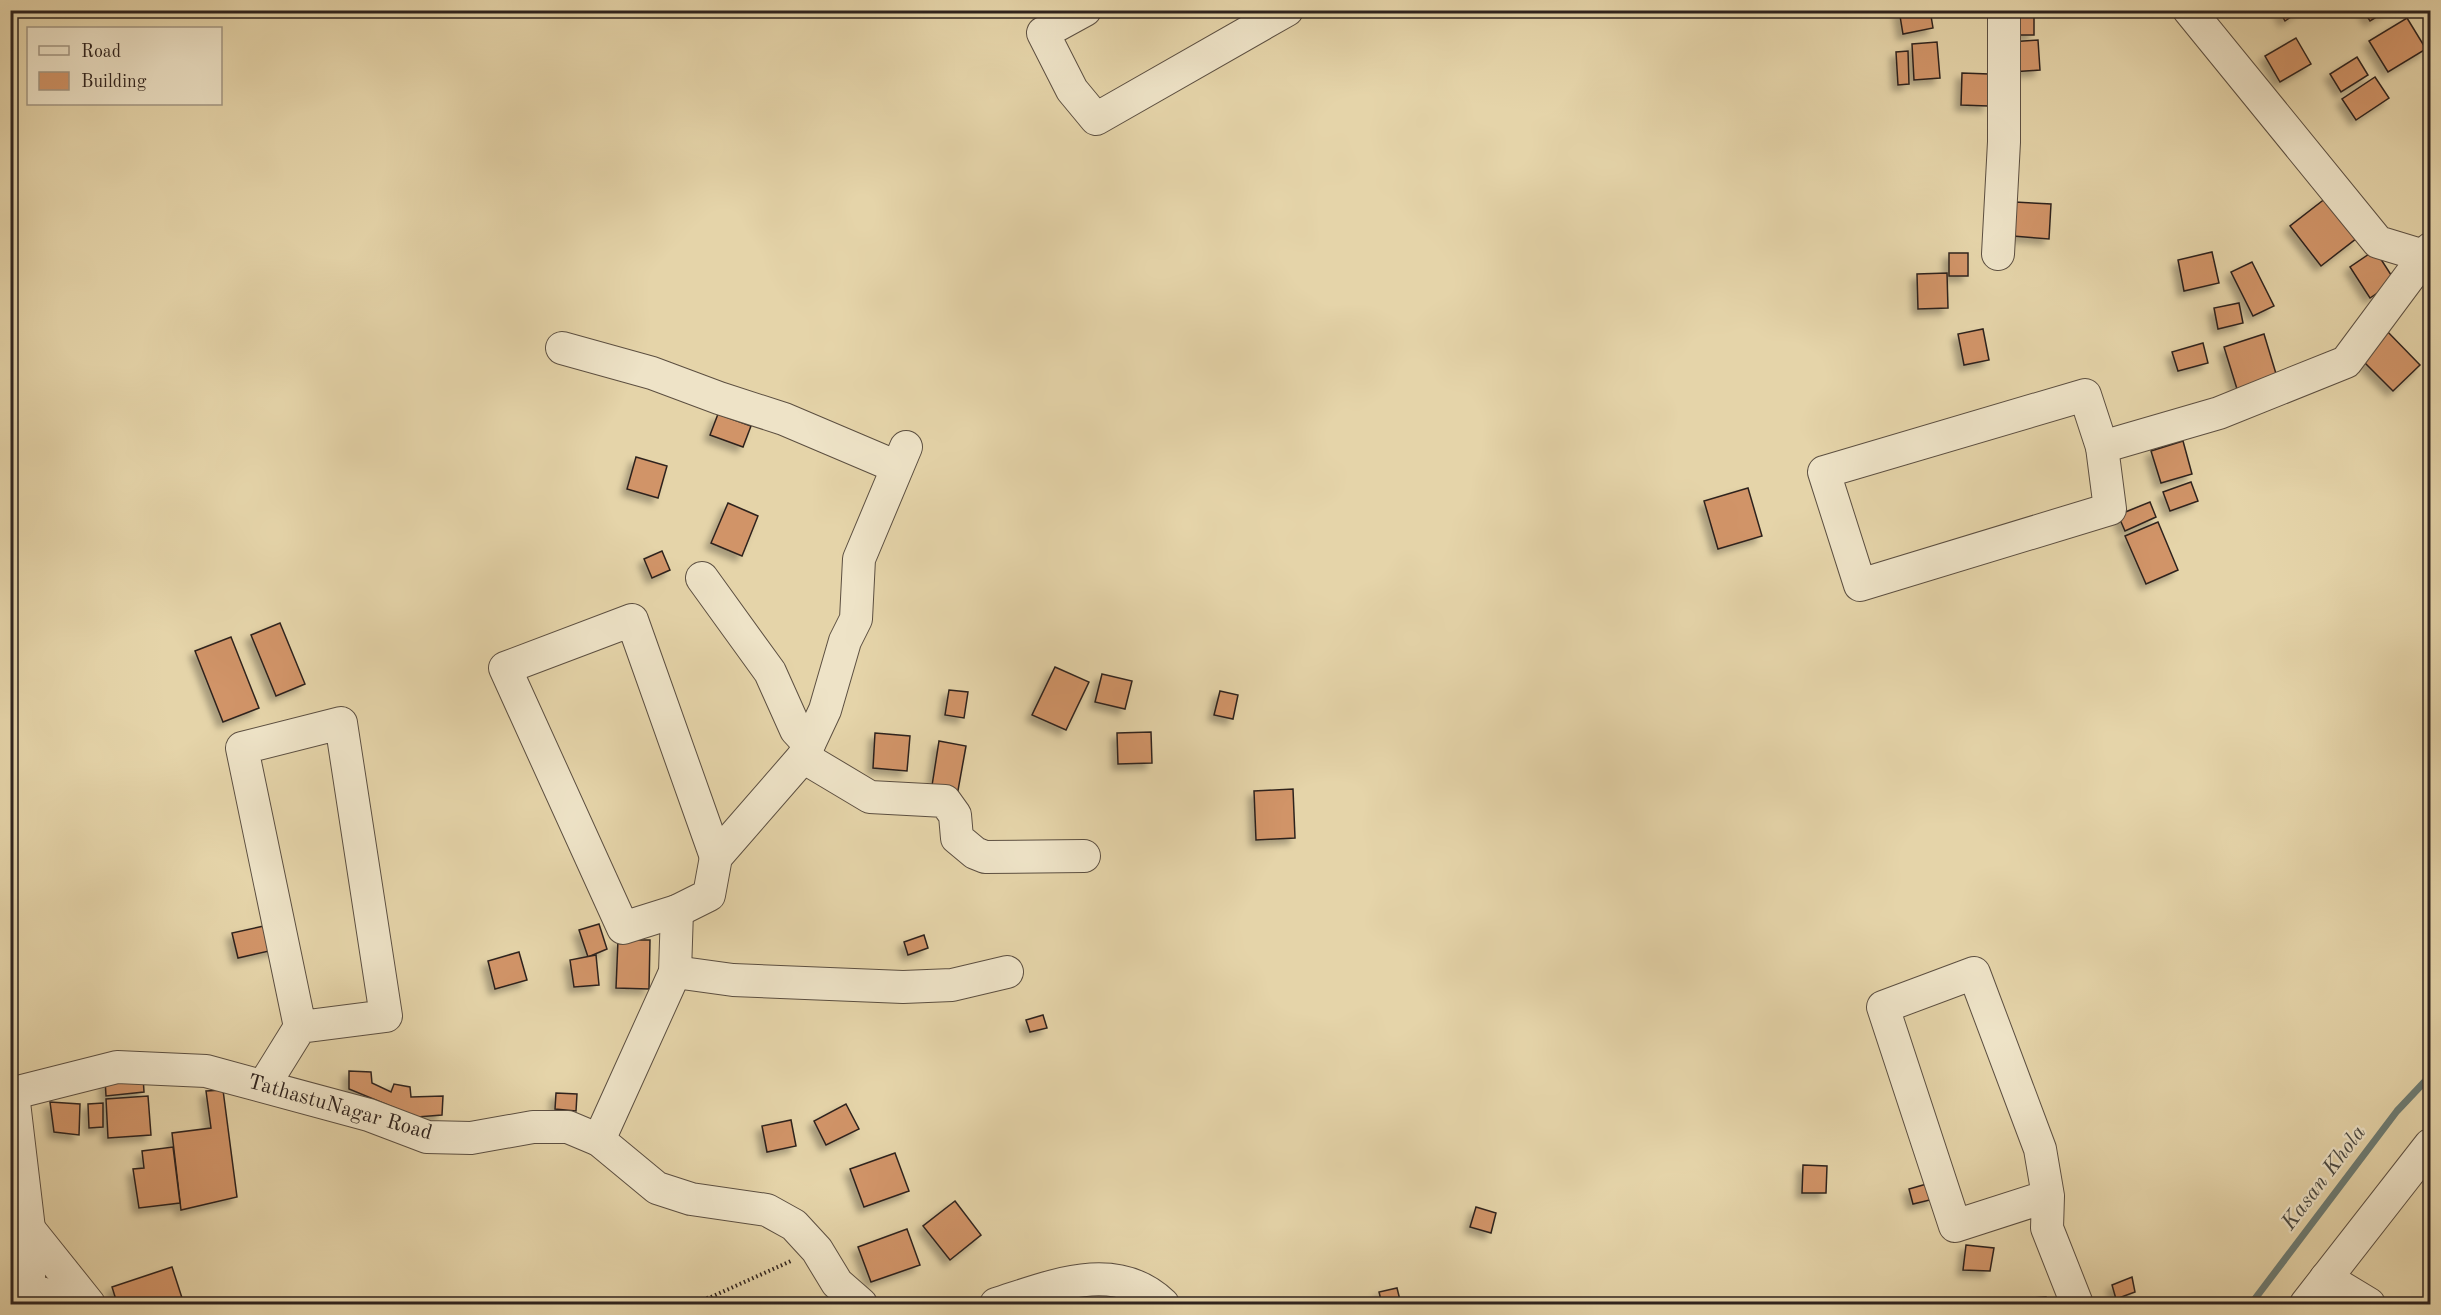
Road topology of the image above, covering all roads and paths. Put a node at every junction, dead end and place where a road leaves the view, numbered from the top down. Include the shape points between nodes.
1 (1085, 10) edge
2 (1287, 10) edge
3 (2004, 10) edge
4 (2189, 10) edge
5 (2427, 253) edge
6 (1998, 254) dead end
7 (562, 348) dead end
8 (2102, 447) junction
9 (702, 578) dead end
10 (806, 750) junction
11 (1084, 856) dead end
12 (716, 857) junction
13 (677, 910) junction
14 (675, 972) junction
15 (1007, 972) dead end
16 (300, 1027) junction
17 (264, 1085) junction
18 (12, 1094) edge
19 (599, 1140) junction
20 (2430, 1145) edge
21 (2048, 1196) junction
22 (29, 1229) junction
23 (817, 1250) junction
24 (2326, 1278) junction
25 (20, 1297) edge
26 (60, 1305) edge
27 (88, 1305) edge
28 (685, 1305) edge
29 (861, 1305) edge
30 (996, 1305) edge
31 (1163, 1305) edge
32 (2077, 1305) edge
33 (2306, 1305) edge
34 (2369, 1305) edge

1 - 2 street via 1043,33 1072,90 1096,119
3 - 6 street via 2004,142
4 - 5 street via 2378,242
5 - 8 street via 2346,362 2219,413
7 - 10 street via 652,373 901,457 859,559 856,619 845,641 825,710
8 - 8 street via 2085,395 1824,472 1860,585 2110,508
9 - 10 street via 770,672
10 - 11 street via 870,797 945,801 955,815 957,838 985,857
10 - 12 street
12 - 13 street via 709,895
12 - 13 street via 632,620 505,668 623,928
13 - 14 street
14 - 15 street via 733,980 903,987 952,985
14 - 19 street
16 - 16 street via 242,748 340,723 386,1016
16 - 17 street
17 - 18 street, TathastuNagar Road via 206,1071 117,1067
17 - 19 street, TathastuNagar Road via 369,1115 427,1137 471,1138 533,1127 568,1127
18 - 22 street
19 - 23 street, TathastuNagar Road via 657,1188 691,1199 767,1210 794,1225
20 - 24 street
21 - 21 street via 1955,1226 1883,1007 1974,973 2040,1149
21 - 32 street via 2047,1228
22 - 25 street
22 - 27 street
23 - 28 path
23 - 29 street, TathastuNagar Road via 837,1283
24 - 33 street
24 - 34 street
25 - 26 street via 40,1292
30 - 31 street via 1065,1282 1104,1278 1134,1286

